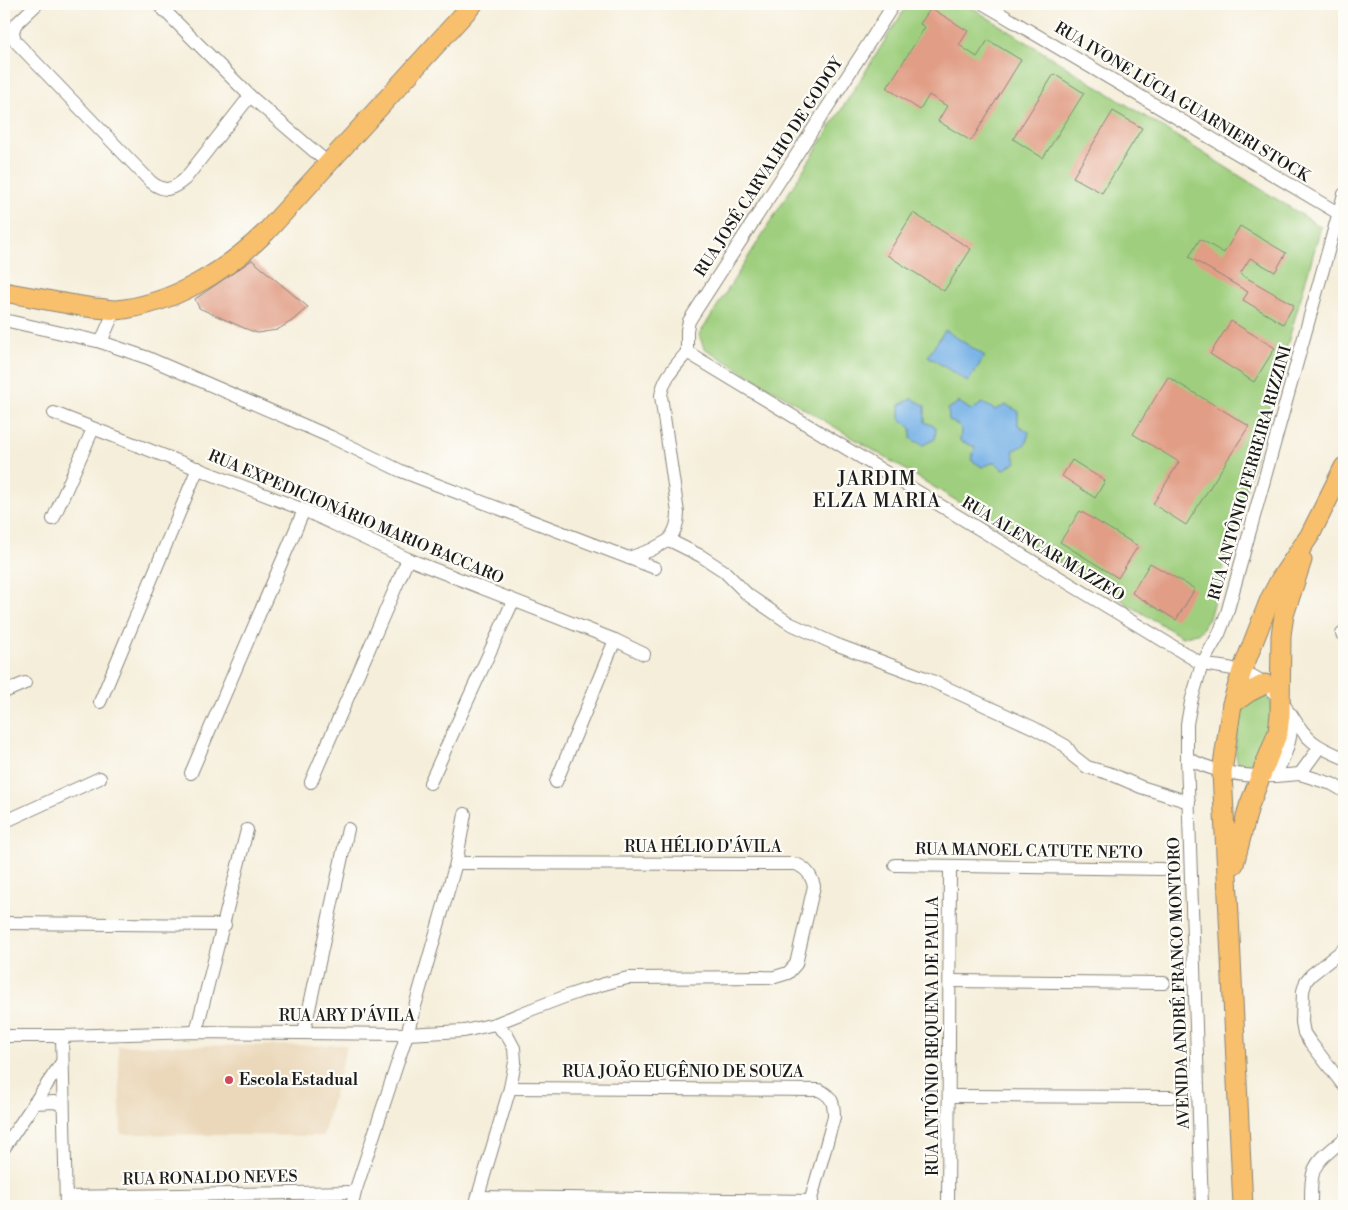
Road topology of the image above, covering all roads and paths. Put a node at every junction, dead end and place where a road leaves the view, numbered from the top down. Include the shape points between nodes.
1 (37, 4) edge
2 (158, 4) edge
3 (473, 4) edge
4 (894, 4) edge
5 (984, 4) edge
6 (250, 96) junction
7 (328, 164) junction
8 (1344, 194) edge
9 (1338, 214) junction
10 (4, 292) edge
11 (115, 310) junction
12 (4, 320) edge
13 (101, 342) junction
14 (687, 352) junction
15 (54, 413) dead end
16 (93, 429) junction
17 (1344, 467) edge
18 (198, 468) junction
19 (304, 510) junction
20 (53, 519) dead end
21 (1310, 535) junction
22 (668, 540) junction
23 (629, 558) junction
24 (408, 559) junction
25 (655, 568) dead end
26 (513, 601) junction
27 (615, 640) junction
28 (644, 654) dead end
29 (1202, 664) junction
30 (1242, 671) junction
31 (25, 683) dead end
32 (1265, 684) junction
33 (4, 692) edge
34 (100, 702) dead end
35 (1232, 704) junction
36 (1285, 704) junction
37 (1319, 748) junction
38 (1187, 758) junction
39 (1344, 758) edge
40 (1222, 772) junction
41 (191, 773) dead end
42 (1300, 774) junction
43 (1268, 776) junction
44 (100, 778) dead end
45 (311, 782) dead end
46 (556, 782) dead end
47 (430, 783) dead end
48 (1344, 791) edge
49 (1189, 802) junction
50 (465, 814) dead end
51 (4, 822) edge
52 (348, 829) dead end
53 (247, 830) dead end
54 (456, 863) junction
55 (895, 865) dead end
56 (950, 867) junction
57 (1163, 869) dead end
58 (1229, 902) junction
59 (4, 923) edge
60 (225, 925) junction
61 (1344, 949) edge
62 (950, 981) junction
63 (1164, 983) dead end
64 (495, 1024) junction
65 (196, 1032) junction
66 (304, 1032) junction
67 (406, 1034) junction
68 (4, 1036) edge
69 (62, 1036) junction
70 (62, 1062) junction
71 (1344, 1086) edge
72 (510, 1088) junction
73 (949, 1096) junction
74 (1171, 1096) dead end
75 (34, 1103) junction
76 (63, 1106) junction
77 (1344, 1139) edge
78 (4, 1148) edge
79 (355, 1192) junction
80 (66, 1202) edge
81 (477, 1202) edge
82 (810, 1204) edge
83 (352, 1206) edge
84 (948, 1206) edge
85 (1202, 1206) edge
86 (1243, 1206) edge
87 (1311, 1206) edge

1 - 6 street via 15,26 15,41 159,188 167,190 185,179
2 - 6 street
3 - 7 main road
4 - 14 street, RUA JOSÉ CARVALHO DE GODOY via 689,321
5 - 9 street, RUA IVONE LÚCIA GUARNIERI STOCK
6 - 7 street
7 - 11 main road via 248,250 223,268 170,296
8 - 9 street, RUA ANTÔNIO FERREIRA RIZZINI
9 - 29 street, RUA ANTÔNIO FERREIRA RIZZINI via 1227,613
10 - 11 main road
11 - 13 street
12 - 13 street
13 - 23 street via 238,396 331,436 401,471
14 - 22 street via 665,379 661,396 678,513 675,530
14 - 29 street, RUA ALENCAR MAZZEO
15 - 16 street, RUA EXPEDICIONÁRIO MARIO BACCARO
16 - 18 street, RUA EXPEDICIONÁRIO MARIO BACCARO
16 - 20 street
17 - 21 main road
18 - 19 street, RUA EXPEDICIONÁRIO MARIO BACCARO
18 - 34 street
19 - 24 street, RUA EXPEDICIONÁRIO MARIO BACCARO
19 - 41 street
21 - 30 main road via 1270,599
21 - 36 main road via 1284,615 1281,635
22 - 23 street
22 - 49 street via 724,571 748,595 789,623 923,677 1034,728 1066,746 1087,767
23 - 25 street
24 - 26 street, RUA EXPEDICIONÁRIO MARIO BACCARO
24 - 45 street
26 - 27 street, RUA EXPEDICIONÁRIO MARIO BACCARO
26 - 47 street
27 - 28 street, RUA EXPEDICIONÁRIO MARIO BACCARO
27 - 46 street
29 - 30 street
29 - 38 street, RUA ANTÔNIO FERREIRA RIZZINI via 1187,724
30 - 32 street
30 - 35 main road
31 - 33 street
32 - 35 main road
32 - 36 street
35 - 40 main road
36 - 37 street via 1305,734
36 - 43 main road
37 - 39 street
37 - 42 street
38 - 40 street
38 - 49 street, AVENIDA ANDRÉ FRANCO MONTORO
40 - 43 street
40 - 58 main road
42 - 43 street
42 - 48 street
43 - 58 main road via 1249,806 1239,838
44 - 51 street
49 - 85 street, AVENIDA ANDRÉ FRANCO MONTORO
50 - 54 street
52 - 66 street
53 - 60 street
54 - 64 street, RUA HÉLIO D'ÁVILA via 796,864 811,875 814,886 796,964 788,973 775,977 628,978 604,983
54 - 67 street
55 - 56 street, RUA MANOEL CATUTE NETO
56 - 57 street, RUA MANOEL CATUTE NETO
56 - 62 street, RUA ANTÔNIO REQUENA DE PAULA
58 - 86 main road
59 - 60 street
60 - 65 street
61 - 71 street via 1306,982 1302,1022 1304,1033
62 - 63 street
62 - 73 street, RUA ANTÔNIO REQUENA DE PAULA
64 - 67 street, RUA ARY D'ÁVILA via 464,1031
64 - 72 street via 507,1035 514,1048
65 - 66 street, RUA ARY D'ÁVILA
65 - 69 street, RUA ARY D'ÁVILA
66 - 67 street, RUA ARY D'ÁVILA
67 - 79 street
68 - 69 street, RUA ARY D'ÁVILA
69 - 70 street
70 - 75 street
70 - 76 street
72 - 81 street
72 - 82 street, RUA JOÃO EUGÊNIO DE SOUZA via 820,1090 829,1095 834,1105 834,1117
73 - 74 street
73 - 84 street, RUA ANTÔNIO REQUENA DE PAULA
75 - 76 street via 55,1102
75 - 78 street
76 - 80 street
77 - 87 street via 1314,1166
79 - 80 street, RUA RONALDO NEVES
79 - 83 street
81 - 82 street

